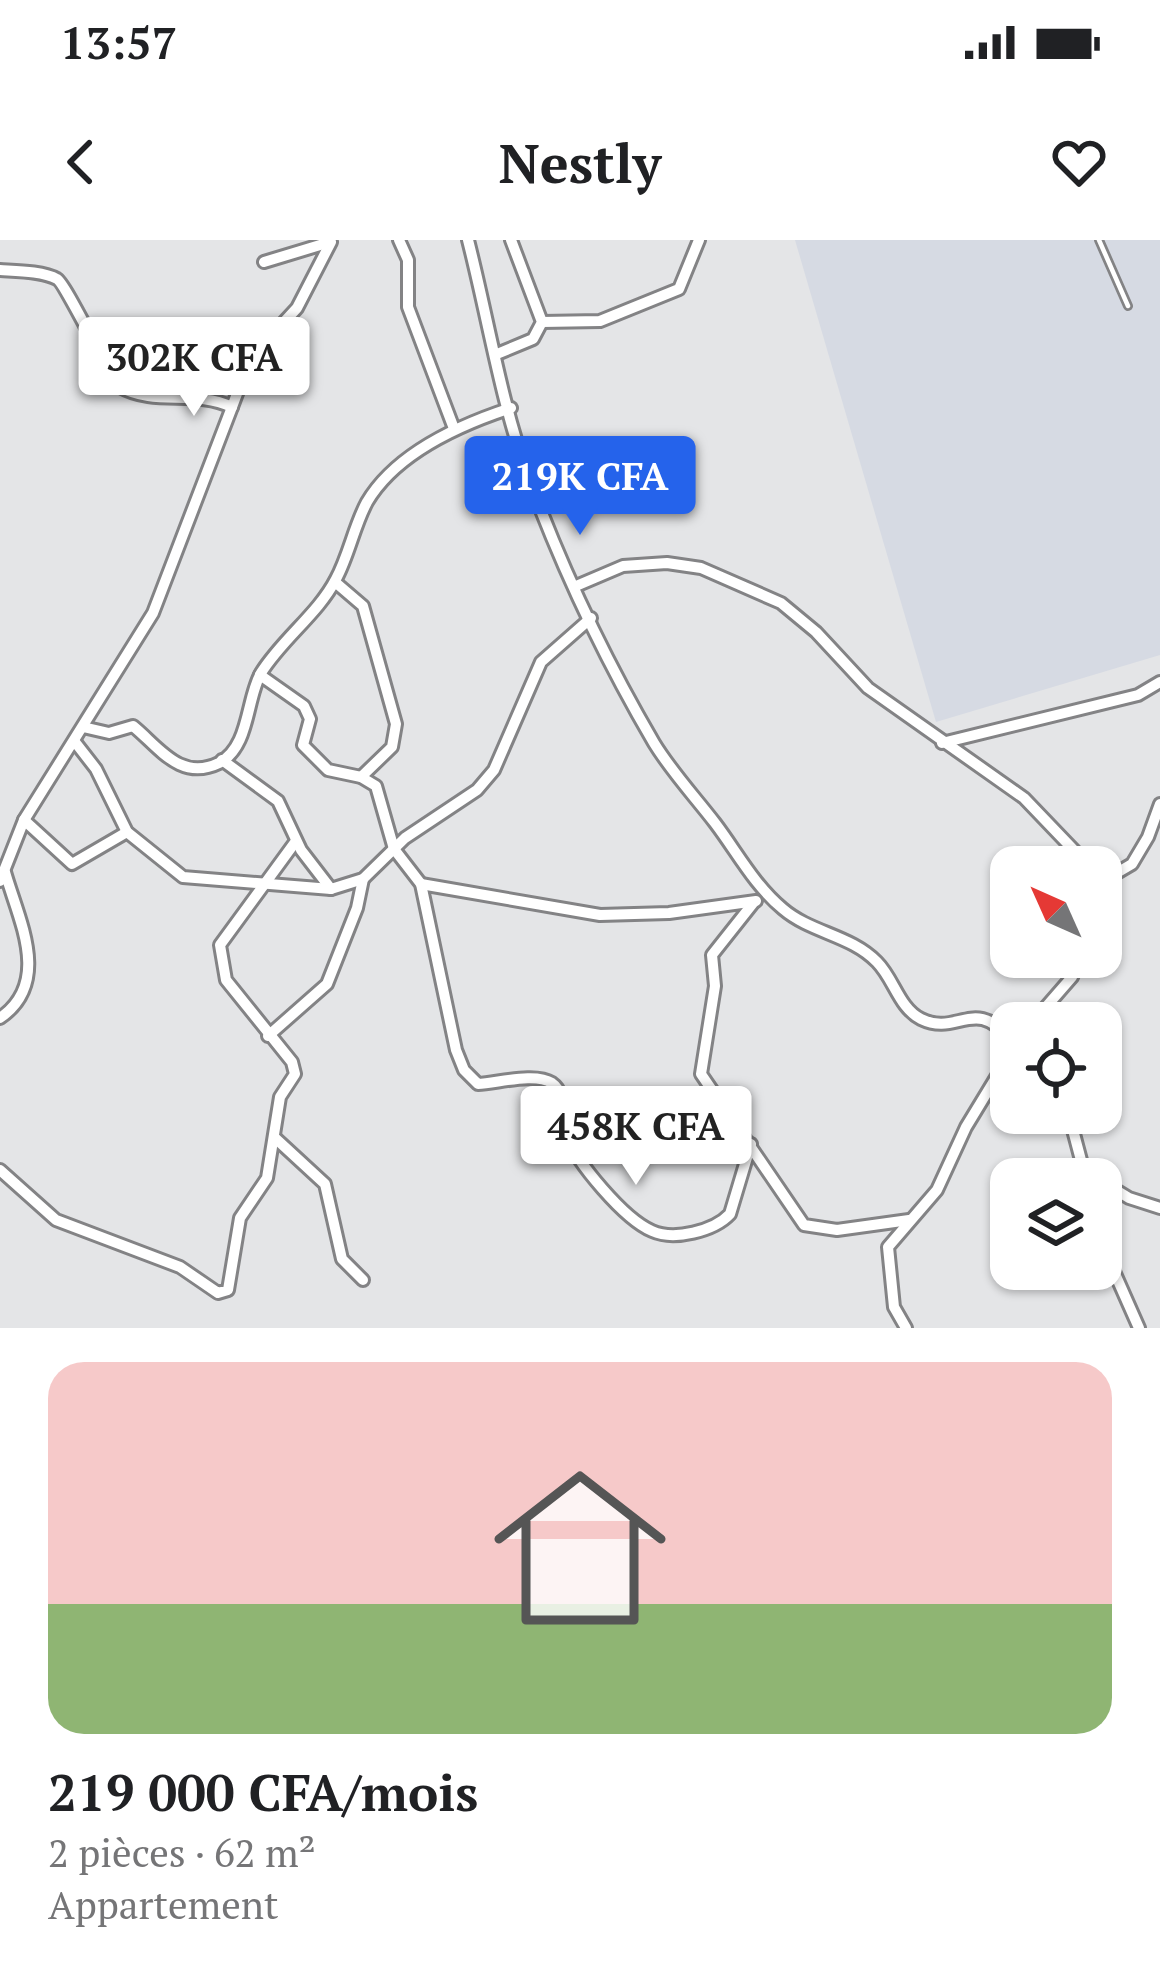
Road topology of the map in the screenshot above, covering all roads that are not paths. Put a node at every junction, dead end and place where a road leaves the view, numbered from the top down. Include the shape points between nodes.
1 (399, 240) edge
2 (468, 240) edge
3 (511, 240) edge
4 (699, 240) edge
5 (1099, 240) edge
6 (334, 241) edge
7 (264, 262) dead end
8 (0, 270) edge
9 (1128, 306) dead end
10 (542, 322) junction
11 (497, 354) junction
12 (232, 407) junction
13 (511, 408) junction
14 (453, 426) junction
15 (335, 581) junction
16 (576, 586) junction
17 (591, 618) junction
18 (260, 675) junction
19 (1160, 682) edge
20 (83, 727) junction
21 (75, 742) junction
22 (942, 742) junction
23 (222, 760) junction
24 (361, 777) junction
25 (1160, 804) edge
26 (24, 820) junction
27 (128, 832) junction
28 (296, 841) junction
29 (1070, 846) edge
30 (394, 849) junction
31 (1122, 869) edge
32 (3, 877) edge
33 (362, 879) junction
34 (262, 883) junction
35 (422, 884) junction
36 (331, 889) junction
37 (770, 896) junction
38 (754, 902) junction
39 (1071, 978) edge
40 (1050, 1002) edge
41 (0, 1018) edge
42 (990, 1020) edge
43 (268, 1036) junction
44 (990, 1088) edge
45 (274, 1137) junction
46 (751, 1144) junction
47 (0, 1170) edge
48 (1122, 1194) edge
49 (1160, 1208) edge
50 (909, 1220) junction
51 (363, 1280) dead end
52 (1122, 1289) edge
53 (906, 1328) edge
54 (1139, 1328) edge

1 - 14 street via 408,260 408,307
2 - 11 street
3 - 10 street
4 - 10 street via 689,274 673,292 600,321
5 - 9 lane
6 - 7 street
6 - 12 street via 297,308 250,359
8 - 12 street via 62,283 120,387
10 - 11 street via 533,339
11 - 13 street
12 - 20 street via 153,613
13 - 14 street
13 - 16 street via 528,477
14 - 15 street via 375,493
15 - 18 street
15 - 24 street via 363,606 396,724 392,747
16 - 17 street
16 - 22 street via 647,563 724,577 781,602 868,688
17 - 30 street via 542,662 486,781
17 - 37 street via 656,746
18 - 23 street via 239,739
18 - 24 street via 304,706 310,719 303,742 312,756 328,770
19 - 22 street via 1138,695
20 - 21 street
20 - 23 street via 109,733 133,726 165,758 190,766
21 - 26 street
21 - 27 street
22 - 29 street via 1024,798
23 - 28 street via 271,794
24 - 30 street via 376,786
25 - 31 street via 1148,837
26 - 27 street via 72,864
26 - 32 street
27 - 34 street via 183,877
28 - 34 street
28 - 36 street
30 - 33 street
30 - 35 street
32 - 41 street via 31,964 20,1000
33 - 36 street
33 - 43 street via 327,984
34 - 36 street
34 - 43 street via 220,951 226,980
35 - 38 street via 599,915
35 - 46 street via 464,1070 478,1084 540,1078 555,1085 575,1152 634,1220 662,1234 723,1222
37 - 38 street
37 - 42 street via 808,926 858,946 919,1017
38 - 46 street via 712,956 715,986 699,1066
39 - 40 street
43 - 45 street via 295,1069 280,1097
44 - 50 street via 937,1190
45 - 47 street via 267,1178 240,1218 233,1283 224,1292 56,1220
45 - 51 street via 325,1184 342,1259
46 - 50 street via 809,1228
48 - 49 street
50 - 53 street via 889,1247 894,1307
52 - 54 street

